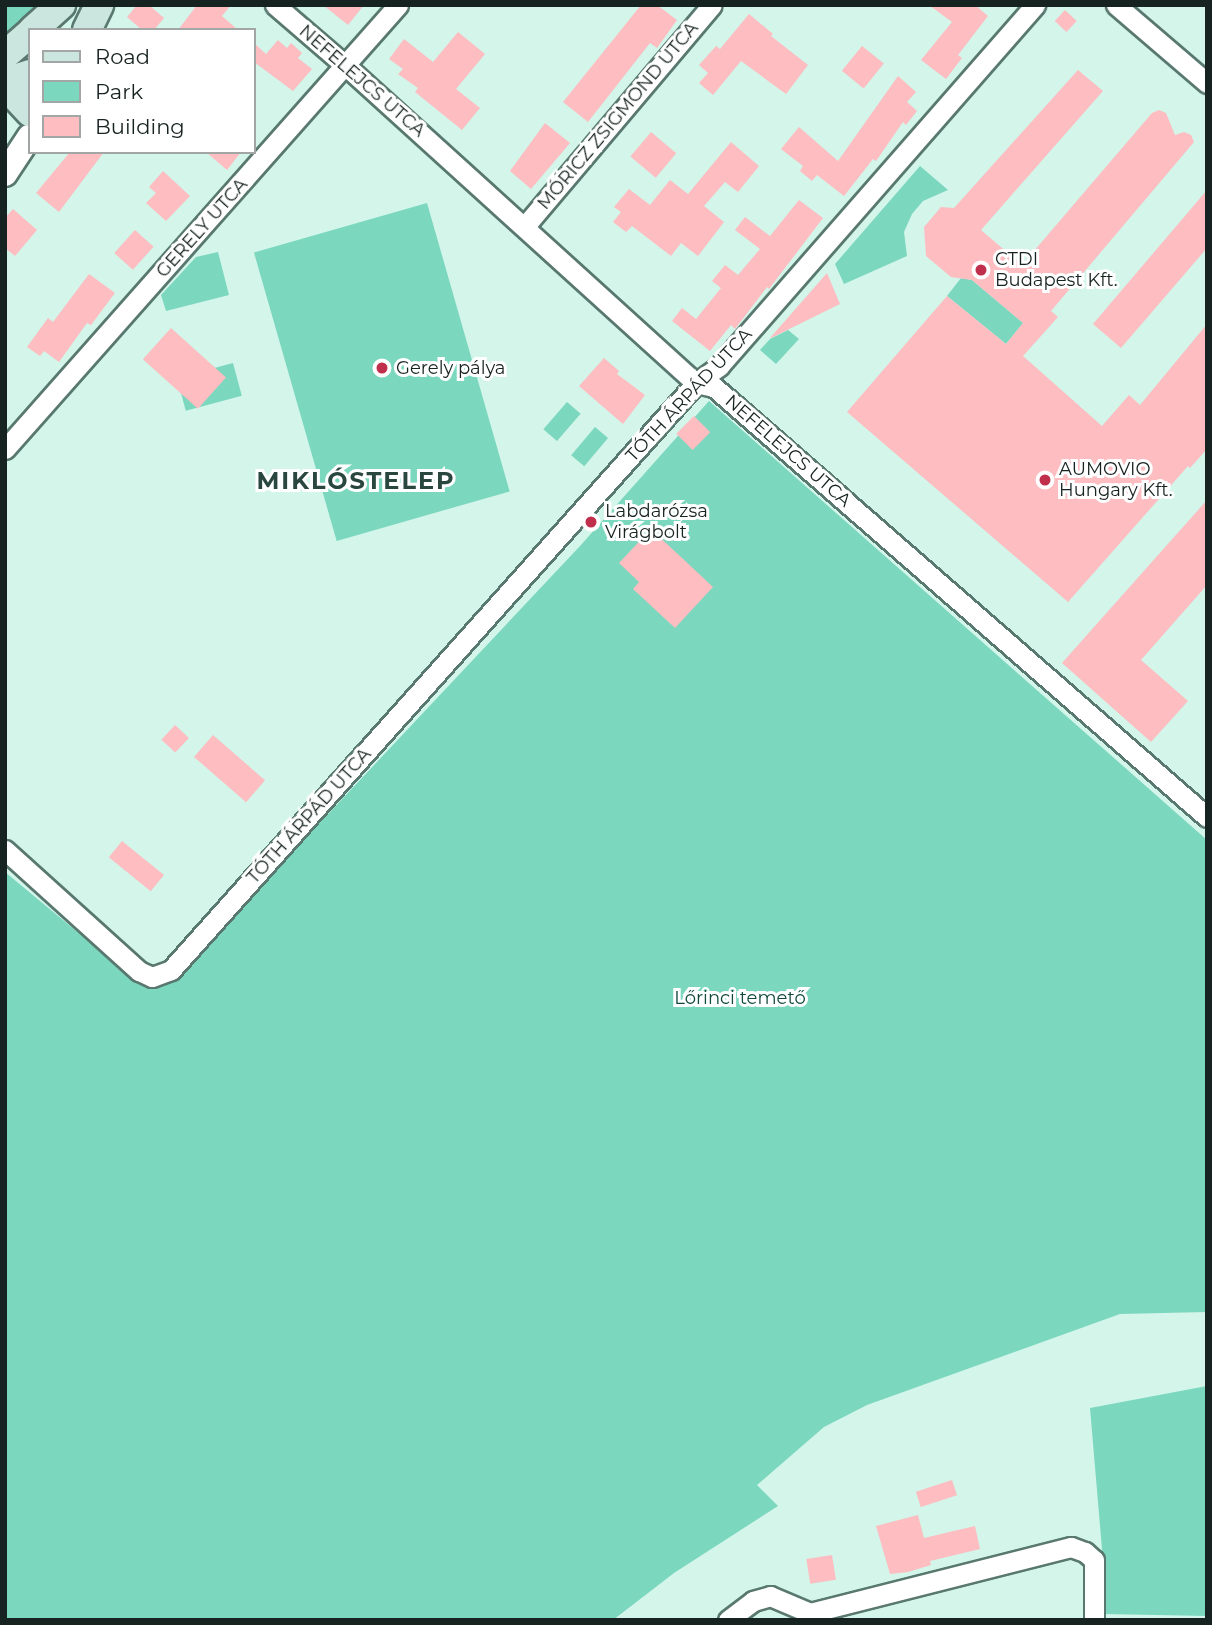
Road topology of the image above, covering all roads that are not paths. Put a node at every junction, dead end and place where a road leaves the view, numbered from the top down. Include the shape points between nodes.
1 (61, 5) edge
2 (99, 5) edge
3 (275, 5) edge
4 (398, 5) edge
5 (712, 5) edge
6 (1035, 5) edge
7 (1116, 5) edge
8 (35, 28) edge
9 (88, 28) edge
10 (28, 35) edge
11 (5, 55) edge
12 (346, 65) junction
13 (28, 75) edge
14 (5, 82) edge
15 (1207, 83) edge
16 (5, 92) edge
17 (28, 110) edge
18 (28, 139) edge
19 (5, 174) edge
20 (525, 226) junction
21 (696, 383) junction
22 (5, 449) edge
23 (1207, 817) edge
24 (5, 850) edge
25 (813, 1616) edge
26 (728, 1620) edge
27 (1094, 1620) edge

1 - 8 main road
2 - 9 main road
3 - 12 street, NEFELEJCS UTCA
4 - 12 street, GERELY UTCA
5 - 20 street, MÓRICZ ZSIGMOND UTCA
6 - 21 street, TÓTH ÁRPÁD UTCA via 719,366
7 - 15 street
10 - 11 main road
12 - 20 street, NEFELEJCS UTCA
12 - 22 street, GERELY UTCA
13 - 14 main road
16 - 17 main road
18 - 19 street
20 - 21 street, NEFELEJCS UTCA
21 - 23 street, NEFELEJCS UTCA via 714,387
21 - 24 street, TÓTH ÁRPÁD UTCA via 171,970 152,977 139,971
25 - 26 street via 770,1596 753,1601
25 - 27 street via 1071,1548 1094,1560

